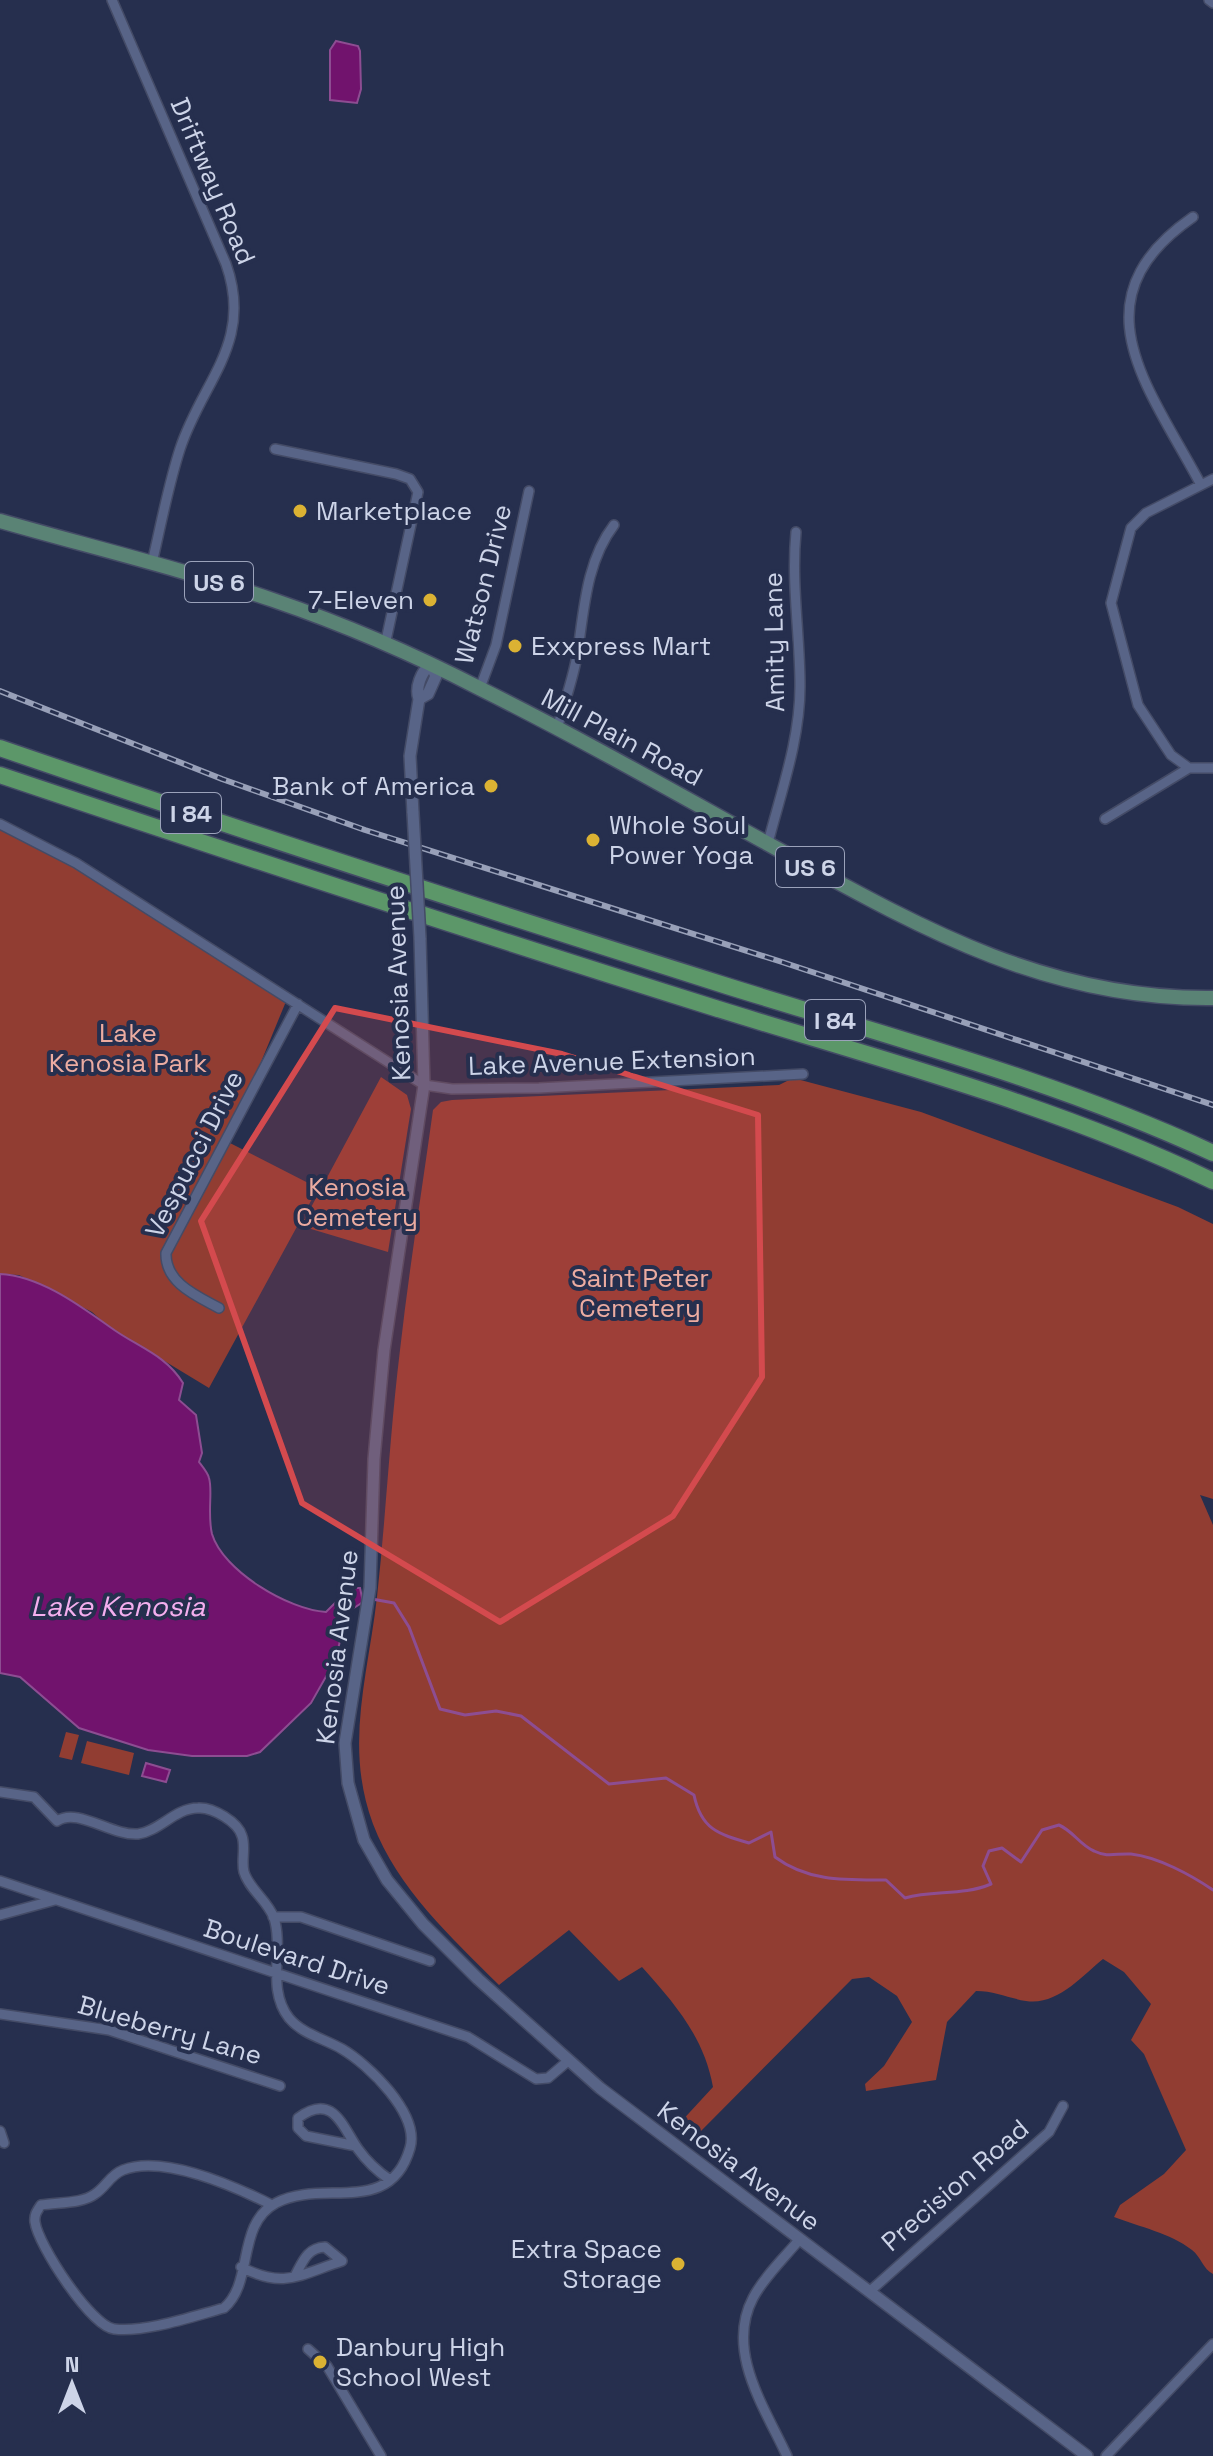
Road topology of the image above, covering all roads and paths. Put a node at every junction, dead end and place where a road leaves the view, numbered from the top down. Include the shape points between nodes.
1 (112, 0) edge
2 (1193, 217) dead end
3 (275, 449) dead end
4 (1213, 479) edge
5 (1201, 485) junction
6 (529, 491) dead end
7 (0, 521) edge
8 (614, 525) dead end
9 (796, 532) dead end
10 (152, 563) junction
11 (385, 645) junction
12 (431, 665) junction
13 (480, 688) junction
14 (557, 729) junction
15 (0, 748) edge
16 (1189, 768) junction
17 (1213, 768) edge
18 (0, 775) edge
19 (1105, 819) dead end
20 (0, 824) edge
21 (768, 843) junction
22 (1213, 998) edge
23 (298, 1004) junction
24 (803, 1074) dead end
25 (424, 1085) junction
26 (1213, 1153) edge
27 (1213, 1181) edge
28 (219, 1308) dead end
29 (0, 1792) edge
30 (0, 1881) edge
31 (55, 1900) junction
32 (0, 1915) edge
33 (273, 1917) junction
34 (430, 1961) dead end
35 (275, 1972) junction
36 (0, 2014) edge
37 (568, 2061) junction
38 (280, 2086) dead end
39 (1063, 2106) dead end
40 (0, 2131) edge
41 (4, 2143) dead end
42 (356, 2146) junction
43 (390, 2180) junction
44 (272, 2205) junction
45 (799, 2240) junction
46 (241, 2267) junction
47 (295, 2276) junction
48 (869, 2292) junction
49 (1213, 2346) edge
50 (308, 2349) dead end
51 (381, 2456) edge
52 (787, 2456) edge
53 (1087, 2456) edge
54 (1106, 2456) edge

1 - 10 street, Driftway Road via 223,255 235,300 228,352 180,446
2 - 5 street via 1167,235 1135,278 1128,325 1138,368
3 - 11 street via 396,474 410,479 418,492
4 - 5 street
5 - 16 street via 1146,513 1131,528 1111,603 1138,705 1171,755
6 - 13 street, Watson Drive via 496,645
7 - 10 main road, Mill Plain Road / US 6
8 - 14 street via 581,608 578,650
9 - 21 street, Amity Lane via 798,718
10 - 11 main road, Mill Plain Road / US 6 via 274,600
11 - 12 main road, Mill Plain Road / US 6
12 - 13 main road, Mill Plain Road / US 6
12 - 25 street, Kenosia Avenue, bridge via 417,690 410,756
13 - 14 main road, Mill Plain Road / US 6
14 - 21 main road, Mill Plain Road / US 6
15 - 26 highway, I 84 via 412,886 1003,1073
16 - 17 street
16 - 19 street
18 - 27 highway, I 84 via 329,886 989,1094
20 - 23 street via 66,857
21 - 22 main road, Mill Plain Road / US 6 via 926,930 991,959 1093,987
23 - 25 street
23 - 28 street, Vespucci Drive via 166,1253 176,1280
24 - 25 street, Lake Avenue Extension via 539,1088
25 - 37 street, Kenosia Avenue via 379,1386 370,1588 345,1743 348,1783 364,1840 387,1880 423,1924
29 - 33 street via 34,1797 57,1821 72,1815 127,1833 149,1831 186,1810 212,1811 242,1836 244,1874
30 - 31 street, Boulevard Drive
31 - 32 street
31 - 35 street, Boulevard Drive
33 - 34 street via 301,1917
33 - 35 street
35 - 37 street, Boulevard Drive via 468,2037 536,2079 548,2078
35 - 43 street via 290,2019 360,2060 400,2106 409,2125 410,2149
36 - 38 street, Blueberry Lane via 109,2030
37 - 45 street, Kenosia Avenue
39 - 48 street, Precision Road via 1049,2132
40 - 41 street
42 - 42 street via 338,2116 327,2109 298,2118 298,2128 306,2136
42 - 43 street
43 - 44 street via 373,2191 313,2191
44 - 46 street via 253,2229
44 - 46 street via 191,2172 147,2166 124,2169 80,2200 41,2205 35,2215 35,2226 59,2270 94,2320 105,2327 117,2330 224,2308 237,2289
45 - 48 street, Kenosia Avenue
45 - 52 street via 754,2295 742,2334 754,2384
46 - 47 street via 265,2279
47 - 47 street via 319,2269 342,2261 334,2252 315,2248
48 - 53 street, Kenosia Avenue
49 - 54 street
50 - 51 street via 327,2366

